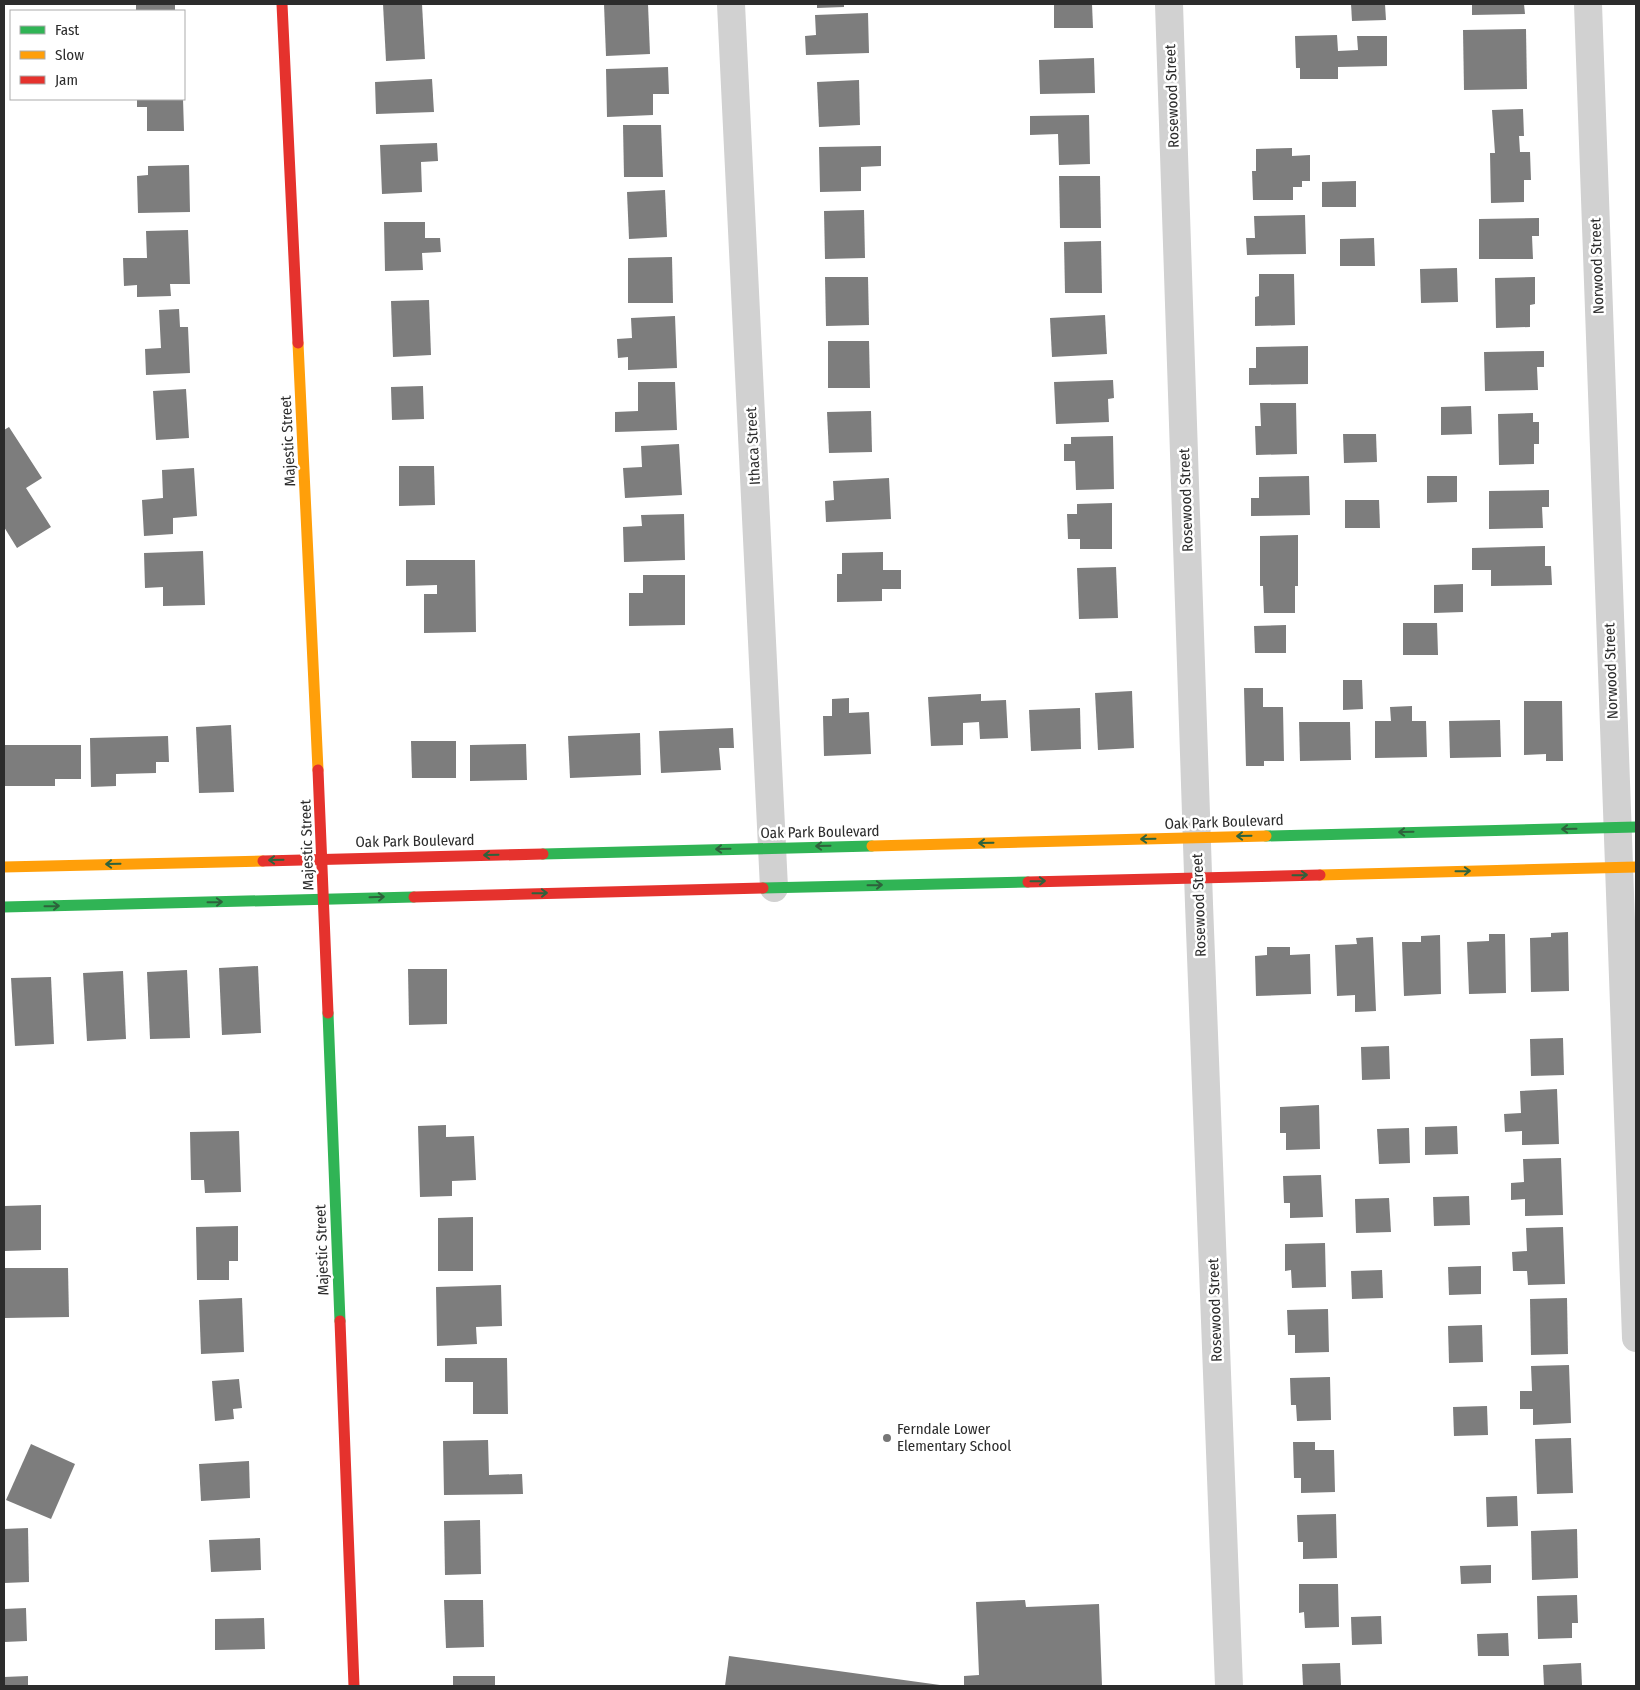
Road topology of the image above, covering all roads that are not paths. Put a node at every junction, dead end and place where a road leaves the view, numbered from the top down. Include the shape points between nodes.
1 (282, 4) edge
2 (731, 4) edge
3 (1169, 4) edge
4 (1588, 4) edge
5 (1627, 827) edge
6 (1197, 837) junction
7 (772, 847) junction
8 (322, 859) junction
9 (4, 867) edge
10 (1627, 867) edge
11 (1199, 877) junction
12 (774, 888) junction
13 (324, 899) junction
14 (4, 907) edge
15 (1636, 1338) edge
16 (354, 1686) edge
17 (1229, 1686) edge

1 - 8 street, Majestic Street
2 - 7 street, Ithaca Street
3 - 6 street, Rosewood Street
4 - 5 street, Norwood Street
5 -> 6 street, Oak Park Boulevard
5 - 10 street, Norwood Street
6 -> 7 street, Oak Park Boulevard
6 - 11 street, Rosewood Street
7 -> 8 street, Oak Park Boulevard
7 - 12 street, Ithaca Street
8 -> 9 street, Oak Park Boulevard
8 - 13 street, Majestic Street
11 -> 10 street
10 - 15 street, Norwood Street
12 -> 11 street
11 - 17 street, Rosewood Street
13 -> 12 street
14 -> 13 street
13 - 16 street, Majestic Street

